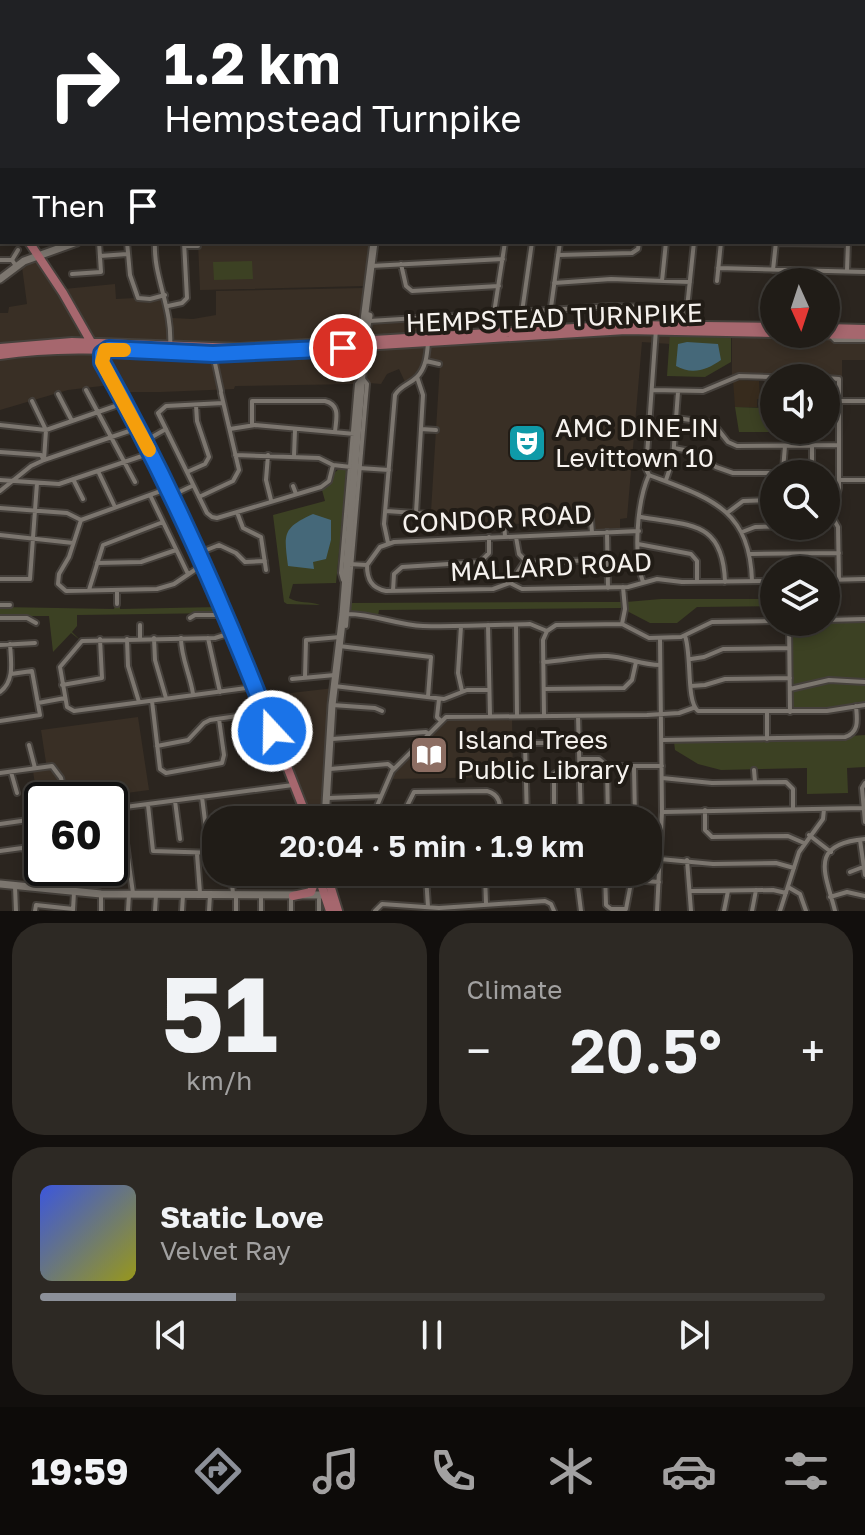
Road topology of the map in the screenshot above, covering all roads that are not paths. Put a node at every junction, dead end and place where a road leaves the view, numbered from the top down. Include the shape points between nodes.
1 (30, 244) edge
2 (72, 244) edge
3 (99, 244) edge
4 (127, 244) edge
5 (155, 244) edge
6 (184, 244) edge
7 (375, 244) edge
8 (505, 244) edge
9 (532, 244) edge
10 (560, 244) edge
11 (639, 244) edge
12 (666, 244) edge
13 (694, 244) edge
14 (721, 244) edge
15 (776, 244) edge
16 (848, 244) edge
17 (198, 246) dead end
18 (18, 250) dead end
19 (127, 254) junction
20 (558, 255) junction
21 (39, 256) junction
22 (100, 256) junction
23 (503, 259) junction
24 (0, 260) edge
25 (14, 263) junction
26 (401, 264) junction
27 (373, 266) junction
28 (718, 268) junction
29 (773, 268) edge
30 (760, 270) edge
31 (840, 271) edge
32 (847, 271) junction
33 (865, 272) edge
34 (72, 274) dead end
35 (0, 279) edge
36 (662, 281) junction
37 (717, 281) dead end
38 (690, 282) junction
39 (554, 283) junction
40 (499, 286) junction
41 (165, 295) junction
42 (168, 306) junction
43 (687, 308) junction
44 (550, 310) junction
45 (522, 312) junction
46 (494, 313) junction
47 (368, 321) junction
48 (760, 327) edge
49 (656, 328) junction
50 (685, 328) junction
51 (84, 331) junction
52 (548, 332) junction
53 (760, 332) edge
54 (840, 332) edge
55 (865, 335) edge
56 (480, 336) junction
57 (428, 340) junction
58 (72, 342) junction
59 (364, 343) junction
60 (92, 345) junction
61 (0, 348) edge
62 (109, 349) junction
63 (170, 350) junction
64 (213, 351) junction
65 (0, 355) edge
66 (426, 361) junction
67 (102, 362) junction
68 (439, 364) dead end
69 (362, 377) junction
70 (417, 377) junction
71 (760, 377) edge
72 (86, 390) dead end
73 (651, 390) junction
74 (679, 391) junction
75 (58, 394) dead end
76 (32, 401) dead end
77 (840, 401) edge
78 (865, 401) edge
79 (124, 403) junction
80 (223, 403) junction
81 (196, 405) junction
82 (98, 412) junction
83 (676, 418) junction
84 (72, 421) junction
85 (0, 425) edge
86 (252, 425) junction
87 (138, 428) junction
88 (166, 429) junction
89 (230, 429) junction
90 (421, 429) junction
91 (635, 429) dead end
92 (46, 430) junction
93 (295, 430) junction
94 (436, 430) dead end
95 (648, 430) junction
96 (335, 432) junction
97 (355, 434) junction
98 (111, 437) junction
99 (145, 441) junction
100 (812, 445) junction
101 (839, 445) joint
102 (785, 446) junction
103 (674, 448) junction
104 (0, 452) edge
105 (151, 453) junction
106 (235, 455) junction
107 (268, 455) junction
108 (294, 456) junction
109 (44, 460) junction
110 (812, 460) edge
111 (839, 460) edge
112 (124, 462) junction
113 (333, 465) junction
114 (355, 467) junction
115 (389, 470) junction
116 (98, 471) junction
117 (187, 472) junction
118 (649, 475) junction
119 (73, 479) junction
120 (0, 480) edge
121 (666, 480) junction
122 (840, 480) edge
123 (865, 480) edge
124 (12, 481) junction
125 (135, 482) dead end
126 (37, 483) junction
127 (194, 485) junction
128 (293, 486) dead end
129 (0, 491) edge
130 (171, 492) junction
131 (296, 494) junction
132 (150, 495) junction
133 (199, 497) junction
134 (83, 499) dead end
135 (760, 500) edge
136 (272, 501) junction
137 (115, 507) junction
138 (0, 508) edge
139 (35, 511) junction
140 (386, 511) junction
141 (237, 512) junction
142 (416, 513) junction
143 (727, 513) junction
144 (430, 514) dead end
145 (641, 517) junction
146 (81, 520) junction
147 (591, 520) dead end
148 (163, 522) junction
149 (504, 524) dead end
150 (760, 527) edge
151 (639, 531) junction
152 (607, 532) junction
153 (742, 532) junction
154 (592, 533) junction
155 (0, 535) edge
156 (505, 536) junction
157 (516, 536) junction
158 (489, 537) junction
159 (33, 538) junction
160 (838, 540) edge
161 (73, 543) junction
162 (388, 543) junction
163 (638, 544) junction
164 (176, 550) junction
165 (199, 553) junction
166 (839, 553) joint
167 (750, 554) junction
168 (607, 560) junction
169 (265, 561) junction
170 (525, 561) junction
171 (96, 563) junction
172 (204, 564) junction
173 (349, 564) junction
174 (367, 565) junction
175 (266, 570) dead end
176 (188, 574) junction
177 (0, 579) edge
178 (865, 579) edge
179 (840, 580) edge
180 (752, 581) junction
181 (760, 581) edge
182 (643, 582) junction
183 (697, 582) junction
184 (725, 582) junction
185 (510, 583) junction
186 (345, 586) junction
187 (623, 587) junction
188 (608, 588) junction
189 (89, 590) junction
190 (117, 590) junction
191 (393, 591) junction
192 (117, 604) dead end
193 (0, 605) edge
194 (10, 605) dead end
195 (345, 614) junction
196 (226, 615) junction
197 (0, 618) edge
198 (190, 618) dead end
199 (865, 619) edge
200 (840, 620) edge
201 (760, 621) edge
202 (36, 623) dead end
203 (622, 624) junction
204 (140, 625) dead end
205 (461, 625) junction
206 (488, 625) junction
207 (516, 625) junction
208 (346, 626) dead end
209 (547, 631) junction
210 (233, 632) junction
211 (685, 636) junction
212 (789, 636) edge
213 (140, 638) junction
214 (154, 638) junction
215 (181, 638) junction
216 (208, 638) junction
217 (660, 638) junction
218 (100, 639) junction
219 (127, 639) junction
220 (339, 641) junction
221 (35, 643) dead end
222 (10, 644) junction
223 (0, 645) edge
224 (789, 648) junction
225 (691, 659) junction
226 (543, 662) junction
227 (636, 662) junction
228 (660, 665) junction
229 (11, 674) junction
230 (335, 675) junction
231 (305, 677) junction
232 (790, 678) junction
233 (292, 679) dead end
234 (865, 682) edge
235 (62, 685) junction
236 (334, 686) junction
237 (691, 686) junction
238 (256, 687) junction
239 (543, 689) junction
240 (790, 689) junction
241 (489, 690) junction
242 (462, 691) junction
243 (0, 692) edge
244 (220, 692) junction
245 (193, 695) junction
246 (428, 697) junction
247 (65, 698) junction
248 (166, 699) junction
249 (439, 699) junction
250 (152, 701) junction
251 (139, 702) junction
252 (38, 703) junction
253 (332, 705) junction
254 (865, 705) edge
255 (856, 706) junction
256 (693, 708) junction
257 (382, 711) dead end
258 (265, 712) junction
259 (767, 712) junction
260 (790, 712) junction
261 (661, 714) junction
262 (490, 716) junction
263 (517, 716) junction
264 (544, 716) junction
265 (578, 716) junction
266 (219, 719) junction
267 (0, 721) edge
268 (441, 721) junction
269 (271, 728) junction
270 (238, 734) dead end
271 (428, 734) junction
272 (767, 739) junction
273 (330, 740) junction
274 (661, 740) junction
275 (513, 743) dead end
276 (525, 743) junction
277 (579, 743) junction
278 (29, 745) dead end
279 (157, 746) junction
280 (580, 759) junction
281 (607, 766) junction
282 (634, 766) junction
283 (662, 766) junction
284 (35, 768) junction
285 (328, 769) junction
286 (394, 769) junction
287 (580, 770) junction
288 (754, 770) dead end
289 (11, 772) junction
290 (0, 773) edge
291 (662, 778) junction
292 (61, 782) edge
293 (755, 782) junction
294 (865, 783) edge
295 (293, 785) junction
296 (17, 793) dead end
297 (381, 796) junction
298 (202, 797) junction
299 (328, 798) junction
300 (175, 801) junction
301 (148, 804) junction
302 (203, 806) edge
303 (298, 806) edge
304 (302, 806) edge
305 (327, 806) edge
306 (377, 806) edge
307 (407, 806) edge
308 (499, 806) edge
309 (527, 806) edge
310 (554, 806) edge
311 (581, 806) edge
312 (608, 806) edge
313 (635, 806) edge
314 (662, 806) edge
315 (128, 807) edge
316 (864, 808) edge
317 (793, 809) junction
318 (824, 809) junction
319 (705, 810) junction
320 (662, 812) edge
321 (24, 821) edge
322 (865, 822) edge
323 (0, 824) edge
324 (809, 835) junction
325 (180, 839) dead end
326 (863, 839) edge
327 (804, 843) junction
328 (24, 849) edge
329 (0, 851) edge
330 (831, 852) junction
331 (197, 853) junction
332 (202, 853) edge
333 (662, 859) edge
334 (687, 860) junction
335 (863, 867) junction
336 (794, 868) junction
337 (850, 872) dead end
338 (865, 875) edge
339 (128, 876) edge
340 (0, 884) edge
341 (15, 886) junction
342 (233, 886) edge
343 (314, 886) edge
344 (319, 886) edge
345 (328, 886) edge
346 (427, 886) edge
347 (485, 886) edge
348 (578, 886) edge
349 (605, 886) edge
350 (631, 886) edge
351 (659, 886) edge
352 (788, 887) junction
353 (756, 890) junction
354 (691, 891) junction
355 (728, 891) junction
356 (74, 892) junction
357 (786, 893) junction
358 (101, 894) junction
359 (130, 895) junction
360 (156, 895) junction
361 (183, 895) junction
362 (200, 895) junction
363 (210, 895) junction
364 (235, 895) junction
365 (261, 896) junction
366 (292, 896) junction
367 (865, 896) edge
368 (322, 897) junction
369 (830, 897) junction
370 (486, 905) junction
371 (428, 907) junction
372 (456, 909) edge
373 (72, 910) edge
374 (626, 910) edge
375 (16, 911) edge
376 (35, 911) edge
377 (101, 911) edge
378 (128, 911) edge
379 (155, 911) edge
380 (182, 911) edge
381 (209, 911) edge
382 (236, 911) edge
383 (261, 911) edge
384 (291, 911) edge
385 (319, 911) edge
386 (329, 911) edge
387 (338, 911) edge
388 (375, 911) edge
389 (554, 911) edge
390 (581, 911) edge
391 (657, 911) edge
392 (691, 911) edge
393 (724, 911) edge
394 (752, 911) edge
395 (780, 911) edge
396 (806, 911) edge
397 (835, 911) edge

1 - 21 main road
2 - 21 main road
3 - 22 street
4 - 19 street
5 - 41 street
6 - 17 street
6 - 42 street via 187,298
7 - 27 main road
8 - 23 street
9 - 45 street
10 - 20 street
11 - 20 street via 632,253
12 - 36 street
13 - 38 street
14 - 28 street
15 - 29 street
16 - 32 street
18 - 25 street
19 - 22 street
19 - 41 street via 138,298
20 - 39 street
21 - 25 main road
21 - 51 main road
22 - 34 street via 101,272
23 - 26 street
23 - 40 street
24 - 25 street
25 - 35 main road
26 - 27 street
26 - 40 street via 412,291
27 - 47 main road
27 - 59 main road
28 - 30 street
28 - 37 street
31 - 32 street
32 - 33 street
36 - 38 street
36 - 39 street
38 - 43 street
39 - 44 street
40 - 46 street
41 - 42 street
42 - 63 street
43 - 44 street
43 - 50 street
44 - 45 street
44 - 52 street
45 - 46 street
46 - 47 street
47 - 59 main road
48 - 50 main road, HEMPSTEAD TURNPIKE
49 - 50 main road, HEMPSTEAD TURNPIKE
49 - 52 main road, HEMPSTEAD TURNPIKE
49 - 73 street
50 - 53 main road, HEMPSTEAD TURNPIKE
51 - 58 main road via 83,340
51 - 60 main road
52 - 56 main road, HEMPSTEAD TURNPIKE
52 - 56 main road, HEMPSTEAD TURNPIKE
54 - 55 main road
56 - 57 main road, HEMPSTEAD TURNPIKE
57 - 59 main road, HEMPSTEAD TURNPIKE
57 - 66 street
58 - 60 main road, HEMPSTEAD TURNPIKE
58 - 61 main road, HEMPSTEAD TURNPIKE
59 - 64 main road, HEMPSTEAD TURNPIKE
59 - 69 main road
60 - 62 main road, HEMPSTEAD TURNPIKE
60 - 63 main road, HEMPSTEAD TURNPIKE
60 - 65 main road, HEMPSTEAD TURNPIKE
60 - 67 main road
62 - 63 main road, HEMPSTEAD TURNPIKE
62 - 67 main road
63 - 64 main road, HEMPSTEAD TURNPIKE
64 - 80 street
66 - 68 street
66 - 70 street
67 - 79 main road
69 - 97 main road
69 - 114 street via 367,384
70 - 90 street via 423,389
70 - 115 street via 395,395
71 - 74 street via 739,376 707,391
72 - 82 street
73 - 74 street
73 - 95 street
74 - 83 street
75 - 84 street
76 - 92 street
77 - 78 street
79 - 82 street
79 - 87 main road
80 - 81 street
80 - 89 street
81 - 88 street via 161,408
81 - 117 street via 209,456 205,464
82 - 84 street
82 - 98 street
83 - 102 street via 710,421 734,446
83 - 103 street
84 - 92 street
85 - 92 street
86 - 89 street
86 - 93 street
86 - 96 street via 255,400 325,401 336,409
87 - 98 street
87 - 99 main road
88 - 99 street
88 - 117 street
89 - 106 street
90 - 94 street
90 - 142 street
91 - 95 street
92 - 109 street
93 - 96 street
93 - 108 street
95 - 118 street
96 - 97 street
97 - 114 main road
98 - 109 street
98 - 112 street
99 - 105 main road
100 - 101 street
100 - 102 street
100 - 110 street
101 - 111 street
102 - 103 street via 783,470 778,473 727,472 695,452
103 - 121 street
104 - 109 street via 41,455
105 - 112 street
105 - 130 main road
106 - 107 street
106 - 133 street via 236,478
107 - 108 street
107 - 136 street via 266,480
108 - 113 street
109 - 124 street
112 - 116 street
112 - 125 street
113 - 114 street
113 - 131 street via 327,484
114 - 115 street
114 - 173 main road
114 - 186 street via 341,573
115 - 140 street
116 - 119 street
116 - 137 street
117 - 127 street
118 - 121 street
118 - 145 street
119 - 126 street
119 - 134 street
120 - 124 street
121 - 143 street
122 - 123 street
124 - 126 street
124 - 129 street
126 - 139 street
127 - 130 street
127 - 133 street
128 - 131 street
130 - 132 street
130 - 165 main road
131 - 136 street
132 - 137 street
132 - 148 street
133 - 141 street via 212,517
135 - 143 street via 743,501
136 - 141 street
137 - 146 street
138 - 139 street
139 - 146 street
139 - 159 street
140 - 142 street
140 - 162 street
141 - 169 street via 243,528 261,537
142 - 144 street
143 - 153 street
145 - 151 street
145 - 184 street via 708,533 722,552
146 - 161 street
147 - 154 street
148 - 164 street
148 - 171 street via 106,542
149 - 156 street
150 - 153 street
151 - 152 street, CONDOR ROAD
151 - 163 street
152 - 154 street, CONDOR ROAD
152 - 168 street
153 - 167 street
154 - 157 street, CONDOR ROAD
155 - 159 street
156 - 157 street, CONDOR ROAD
156 - 158 street, CONDOR ROAD
157 - 170 street
158 - 162 street, CONDOR ROAD
158 - 191 street via 489,553 480,562 402,567 394,574
159 - 161 street
159 - 177 street via 30,579
160 - 166 street
161 - 189 street via 59,585 66,591
162 - 174 street, CONDOR ROAD
163 - 182 street
163 - 183 street via 691,554 697,561
164 - 171 street via 141,562
164 - 176 street
165 - 169 street via 219,545 245,562
165 - 172 main road
166 - 167 street
167 - 180 street
168 - 170 street
168 - 188 street
169 - 175 street
170 - 185 street
171 - 189 street
172 - 176 street
172 - 196 main road
173 - 174 street
173 - 186 main road
173 - 195 street
174 - 191 street via 373,586
176 - 190 street via 157,589
178 - 179 street
180 - 181 street, MALLARD ROAD
180 - 184 street, MALLARD ROAD
182 - 183 street, MALLARD ROAD
182 - 187 street, MALLARD ROAD
183 - 184 street, MALLARD ROAD
185 - 188 street, MALLARD ROAD via 522,589
185 - 191 street, MALLARD ROAD via 493,589
186 - 195 main road
187 - 188 street, MALLARD ROAD
187 - 203 street
189 - 190 street
190 - 192 street
193 - 194 street
195 - 205 street via 421,626
195 - 208 street
195 - 220 main road
196 - 198 street
196 - 210 main road
197 - 202 street
199 - 200 street
201 - 211 street via 712,622
203 - 209 street via 556,625
203 - 217 street via 643,637
204 - 213 street
205 - 206 street
205 - 242 street
206 - 207 street
206 - 241 street
207 - 209 street
207 - 263 street
209 - 226 street
210 - 216 street
210 - 238 main road
211 - 217 street
211 - 225 street
212 - 224 street
213 - 214 street
213 - 219 street
214 - 215 street
214 - 248 street
215 - 216 street
215 - 245 street
216 - 244 street
217 - 228 street
218 - 219 street
218 - 235 street via 82,641 64,661
218 - 235 street via 102,678
219 - 251 street via 128,666
220 - 230 main road
220 - 231 street via 306,640
220 - 246 street via 431,657
221 - 222 street
222 - 223 street
222 - 229 street
224 - 225 street via 721,649
224 - 232 street
225 - 237 street
226 - 227 street via 606,656
226 - 239 street
227 - 228 street
227 - 239 street via 624,688
228 - 261 street
229 - 243 street
229 - 252 street via 32,671
230 - 231 street
230 - 236 main road
231 - 233 street
232 - 237 street via 725,679
232 - 240 street
234 - 240 street via 829,680
235 - 247 street
236 - 246 street
236 - 253 main road
237 - 256 street
238 - 244 street
238 - 258 main road
239 - 264 street
240 - 260 street
241 - 242 street
241 - 262 street
242 - 249 street
244 - 245 street
245 - 248 street
246 - 249 street
247 - 251 street via 74,711
247 - 252 street
248 - 250 street
249 - 268 street
250 - 251 street
250 - 279 street
252 - 267 street via 40,715
253 - 257 street
253 - 273 main road
254 - 255 street
255 - 260 street
255 - 272 street via 857,728 848,737
256 - 259 street via 704,713
256 - 261 street
258 - 266 street
258 - 269 main road
259 - 260 street
259 - 272 street
261 - 265 street
261 - 274 street
262 - 263 street
262 - 268 street
263 - 264 street
264 - 265 street
265 - 277 street
266 - 279 street via 204,723 188,740
266 - 279 street via 224,755 220,765 169,773 161,770
268 - 271 street
269 - 270 street
269 - 295 main road
271 - 273 street
271 - 286 street
272 - 274 street
273 - 285 main road
274 - 283 street
275 - 276 street
276 - 277 street
276 - 309 street
277 - 280 street
278 - 284 street
280 - 281 street via 599,759
280 - 287 street
281 - 282 street
281 - 312 street
282 - 283 street
282 - 313 street
283 - 291 street
284 - 289 street
284 - 292 street via 52,766
285 - 286 street via 388,764
285 - 299 main road
286 - 297 street
287 - 310 street via 554,774
287 - 311 street
288 - 293 street
289 - 290 street
289 - 296 street
291 - 293 street
291 - 314 street
293 - 317 street via 789,783
294 - 316 street
295 - 298 street
295 - 303 main road
295 - 304 main road
297 - 299 street
297 - 306 street
298 - 300 street
298 - 302 street
299 - 305 main road
300 - 301 street
300 - 325 street
301 - 315 street
301 - 331 street via 153,851
307 - 308 street via 414,793 487,791
316 - 318 street
316 - 322 street
317 - 318 street
317 - 319 street
318 - 324 street via 823,819
319 - 320 street
319 - 327 street via 705,830 712,837 788,836
321 - 323 street
324 - 327 street
324 - 330 street
326 - 330 street via 844,842
326 - 335 street
327 - 336 street
328 - 329 street
330 - 369 street via 824,873
331 - 332 street
331 - 362 street
333 - 334 street
334 - 336 street
334 - 354 street
335 - 337 street
335 - 338 street
336 - 352 street
339 - 359 street
340 - 341 main road
341 - 356 main road
341 - 375 street
342 - 364 street
343 - 366 main road via 311,892
344 - 368 main road
345 - 368 main road
346 - 371 street
347 - 370 street
348 - 390 street
349 - 374 street via 606,905
350 - 374 street
351 - 391 street
352 - 357 street
352 - 396 street via 800,894
353 - 355 street
353 - 357 street
353 - 394 street
354 - 355 street
354 - 392 street
355 - 393 street
356 - 358 main road
356 - 373 street
357 - 395 street
358 - 359 main road
358 - 377 street
359 - 360 main road
359 - 378 street
360 - 361 main road
360 - 379 street
361 - 362 main road
361 - 380 street
362 - 363 main road
363 - 364 main road
363 - 381 street
364 - 365 main road
364 - 382 street
365 - 366 main road
365 - 383 street
366 - 368 main road
366 - 384 street
367 - 369 street via 847,892
368 - 385 street
368 - 386 main road
368 - 387 main road
369 - 397 street
370 - 372 street
370 - 389 street via 545,901
371 - 372 street
371 - 388 street via 382,904
373 - 376 street via 36,905

